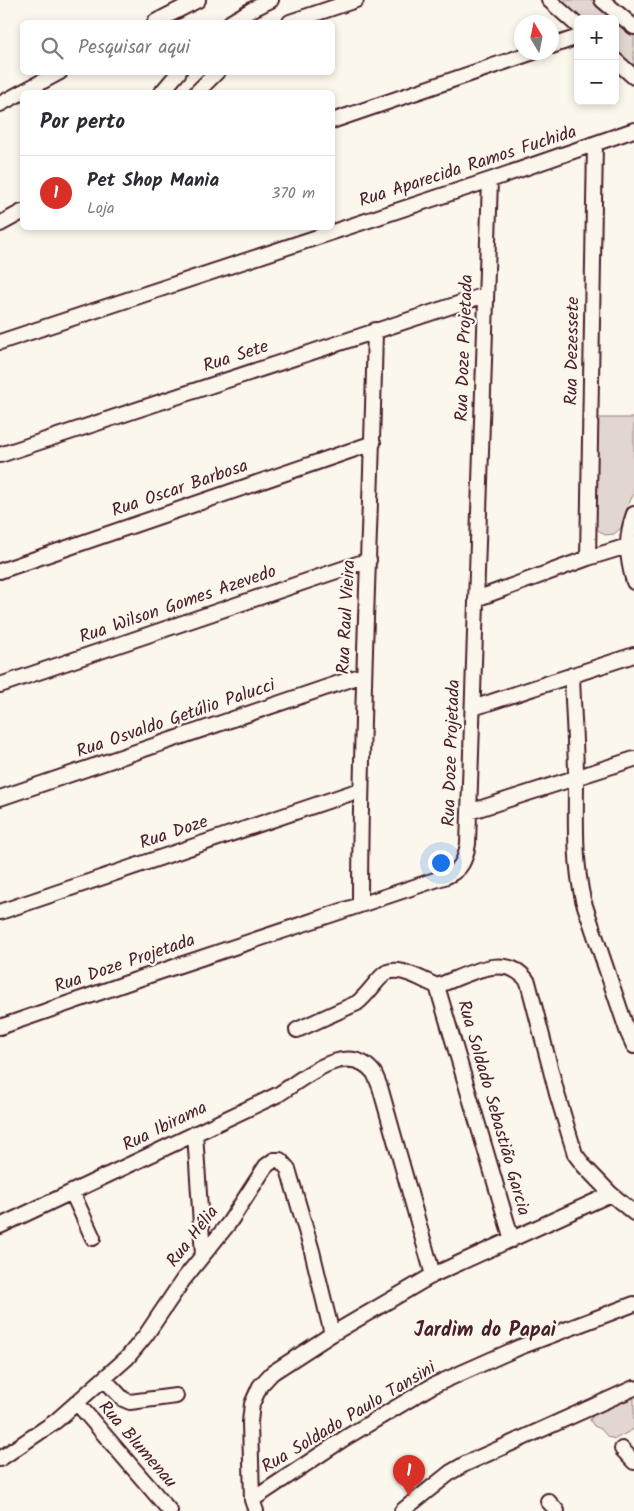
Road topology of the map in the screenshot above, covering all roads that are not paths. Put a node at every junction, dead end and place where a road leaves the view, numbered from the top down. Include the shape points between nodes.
1 (198, 0) edge
2 (271, 0) edge
3 (356, 0) edge
4 (549, 0) edge
5 (602, 0) edge
6 (159, 20) edge
7 (234, 20) edge
8 (296, 20) edge
9 (574, 22) edge
10 (634, 27) edge
11 (574, 38) edge
12 (559, 44) edge
13 (514, 59) edge
14 (619, 64) edge
15 (54, 75) edge
16 (176, 75) edge
17 (214, 75) edge
18 (634, 77) edge
19 (26, 90) edge
20 (164, 90) edge
21 (199, 90) edge
22 (20, 93) edge
23 (0, 104) edge
24 (335, 119) edge
25 (634, 130) edge
26 (595, 144) junction
27 (490, 180) junction
28 (20, 214) edge
29 (0, 224) edge
30 (485, 295) junction
31 (375, 330) junction
32 (0, 342) edge
33 (373, 443) junction
34 (0, 455) edge
35 (634, 514) edge
36 (630, 545) edge
37 (588, 558) junction
38 (369, 560) junction
39 (0, 571) edge
40 (634, 582) edge
41 (476, 599) junction
42 (634, 655) edge
43 (363, 675) junction
44 (572, 675) junction
45 (0, 685) edge
46 (473, 708) junction
47 (634, 759) edge
48 (576, 776) junction
49 (360, 790) junction
50 (0, 798) edge
51 (469, 812) junction
52 (360, 905) junction
53 (0, 912) edge
54 (437, 986) junction
55 (0, 1027) edge
56 (297, 1030) dead end
57 (634, 1046) edge
58 (195, 1133) junction
59 (72, 1192) junction
60 (611, 1194) junction
61 (634, 1213) edge
62 (0, 1226) edge
63 (93, 1238) dead end
64 (512, 1240) junction
65 (202, 1255) junction
66 (434, 1275) junction
67 (633, 1305) edge
68 (332, 1334) junction
69 (104, 1379) junction
70 (634, 1388) edge
71 (176, 1396) dead end
72 (77, 1403) junction
73 (622, 1448) dead end
74 (0, 1459) edge
75 (634, 1462) edge
76 (254, 1505) edge
77 (170, 1511) edge
78 (402, 1511) edge

1 - 6 street
2 - 7 street
3 - 8 street
4 - 9 street
5 - 10 street
11 - 12 street
13 - 24 street
14 - 18 street
15 - 19 street
16 - 20 street
17 - 21 street
22 - 23 street
25 - 26 street, Rua Aparecida Ramos Fuchida
26 - 27 street, Rua Aparecida Ramos Fuchida
26 - 37 street, Rua Dezessete
27 - 30 street, Rua Doze Projetada
27 - 32 street, Rua Aparecida Ramos Fuchida
28 - 29 street
30 - 31 street, Rua Sete
30 - 41 street, Rua Doze Projetada
31 - 33 street, Rua Raul Vieira
31 - 34 street, Rua Sete
33 - 38 street, Rua Raul Vieira
33 - 39 street, Rua Oscar Barbosa
35 - 36 street via 629,527
36 - 37 street
36 - 40 street via 628,562
37 - 41 street
38 - 43 street, Rua Raul Vieira
38 - 45 street, Rua Wilson Gomes Azevedo
41 - 46 street, Rua Doze Projetada
42 - 44 street
43 - 49 street, Rua Raul Vieira
43 - 50 street, Rua Osvaldo Getúlio Palucci
44 - 46 street
44 - 48 street
46 - 51 street, Rua Doze Projetada
47 - 48 street
48 - 51 street
48 - 57 street via 578,880
49 - 52 street, Rua Raul Vieira
49 - 53 street, Rua Doze
51 - 52 street, Rua Doze Projetada via 466,856 456,872
52 - 55 street, Rua Doze Projetada
54 - 56 street via 395,970 387,972 357,1003
54 - 60 street via 490,967 504,966 523,974 528,982 575,1154
54 - 64 street, Rua Soldado Sebastião Garcia
58 - 59 street, Rua Ibirama
58 - 65 street
58 - 66 street, Rua Ibirama via 278,1094 331,1062 356,1060 365,1065 374,1073 380,1087
59 - 62 street, Rua Ibirama
59 - 63 street
60 - 61 street
60 - 64 street
64 - 66 street
65 - 68 street, Rua Hélia via 229,1223 266,1166 280,1160 288,1169
65 - 69 street, Rua Hélia via 146,1335
66 - 68 street
67 - 76 street, Rua Soldado Paulo Tansini via 520,1347 432,1386 344,1438
68 - 76 street via 272,1373 260,1386 252,1404 250,1422
69 - 71 street via 130,1402
69 - 72 street, Rua Hélia
70 - 78 street via 465,1464
72 - 74 street, Rua Hélia
72 - 77 street, Rua Blumenau
73 - 75 street

